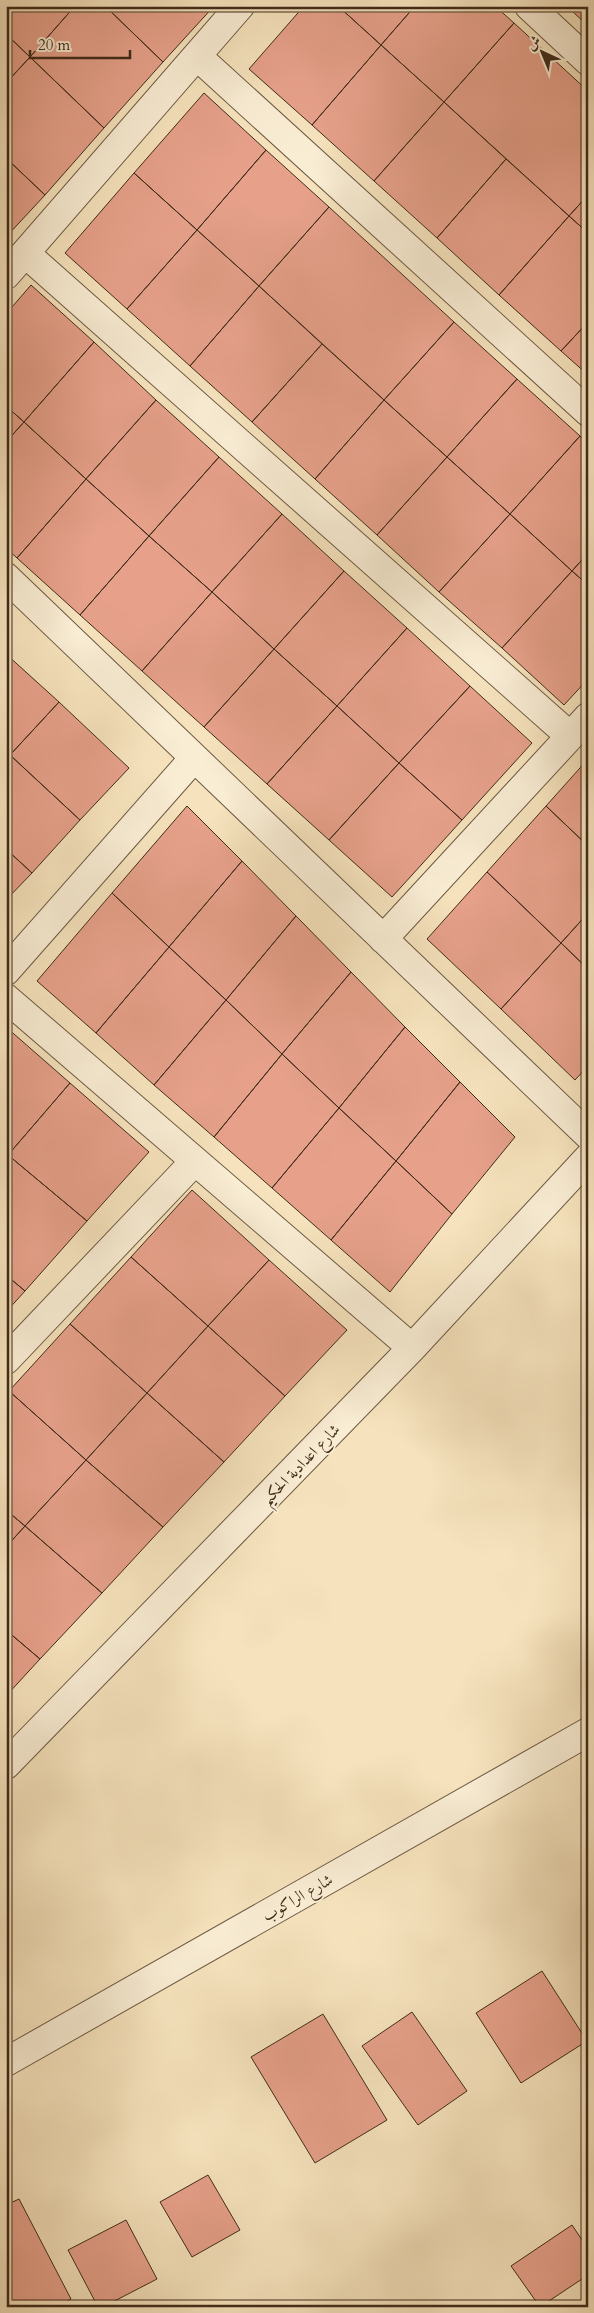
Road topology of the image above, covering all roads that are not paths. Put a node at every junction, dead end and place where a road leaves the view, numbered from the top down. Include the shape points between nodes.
1 (240, 6) edge
2 (539, 9) edge
3 (198, 56) junction
4 (588, 61) edge
5 (25, 253) junction
6 (6, 275) edge
7 (588, 412) edge
8 (6, 577) edge
9 (579, 726) edge
10 (194, 758) junction
11 (382, 939) junction
12 (6, 971) edge
13 (6, 998) edge
14 (588, 1135) edge
15 (588, 1158) edge
16 (195, 1161) junction
17 (412, 1348) junction
18 (6, 1360) edge
19 (588, 1732) edge
20 (6, 1765) edge
21 (6, 2062) edge

1 - 3 street
2 - 4 street
3 - 5 street
3 - 7 street
5 - 6 street
5 - 9 street
8 - 10 street
9 - 11 street
10 - 11 street
10 - 12 street
11 - 14 street
13 - 16 street
15 - 17 street, شارع اعدادية الحكيم
16 - 17 street
16 - 18 street
17 - 20 street, شارع اعدادية الحكيم
19 - 21 street, شارع الراكوب

